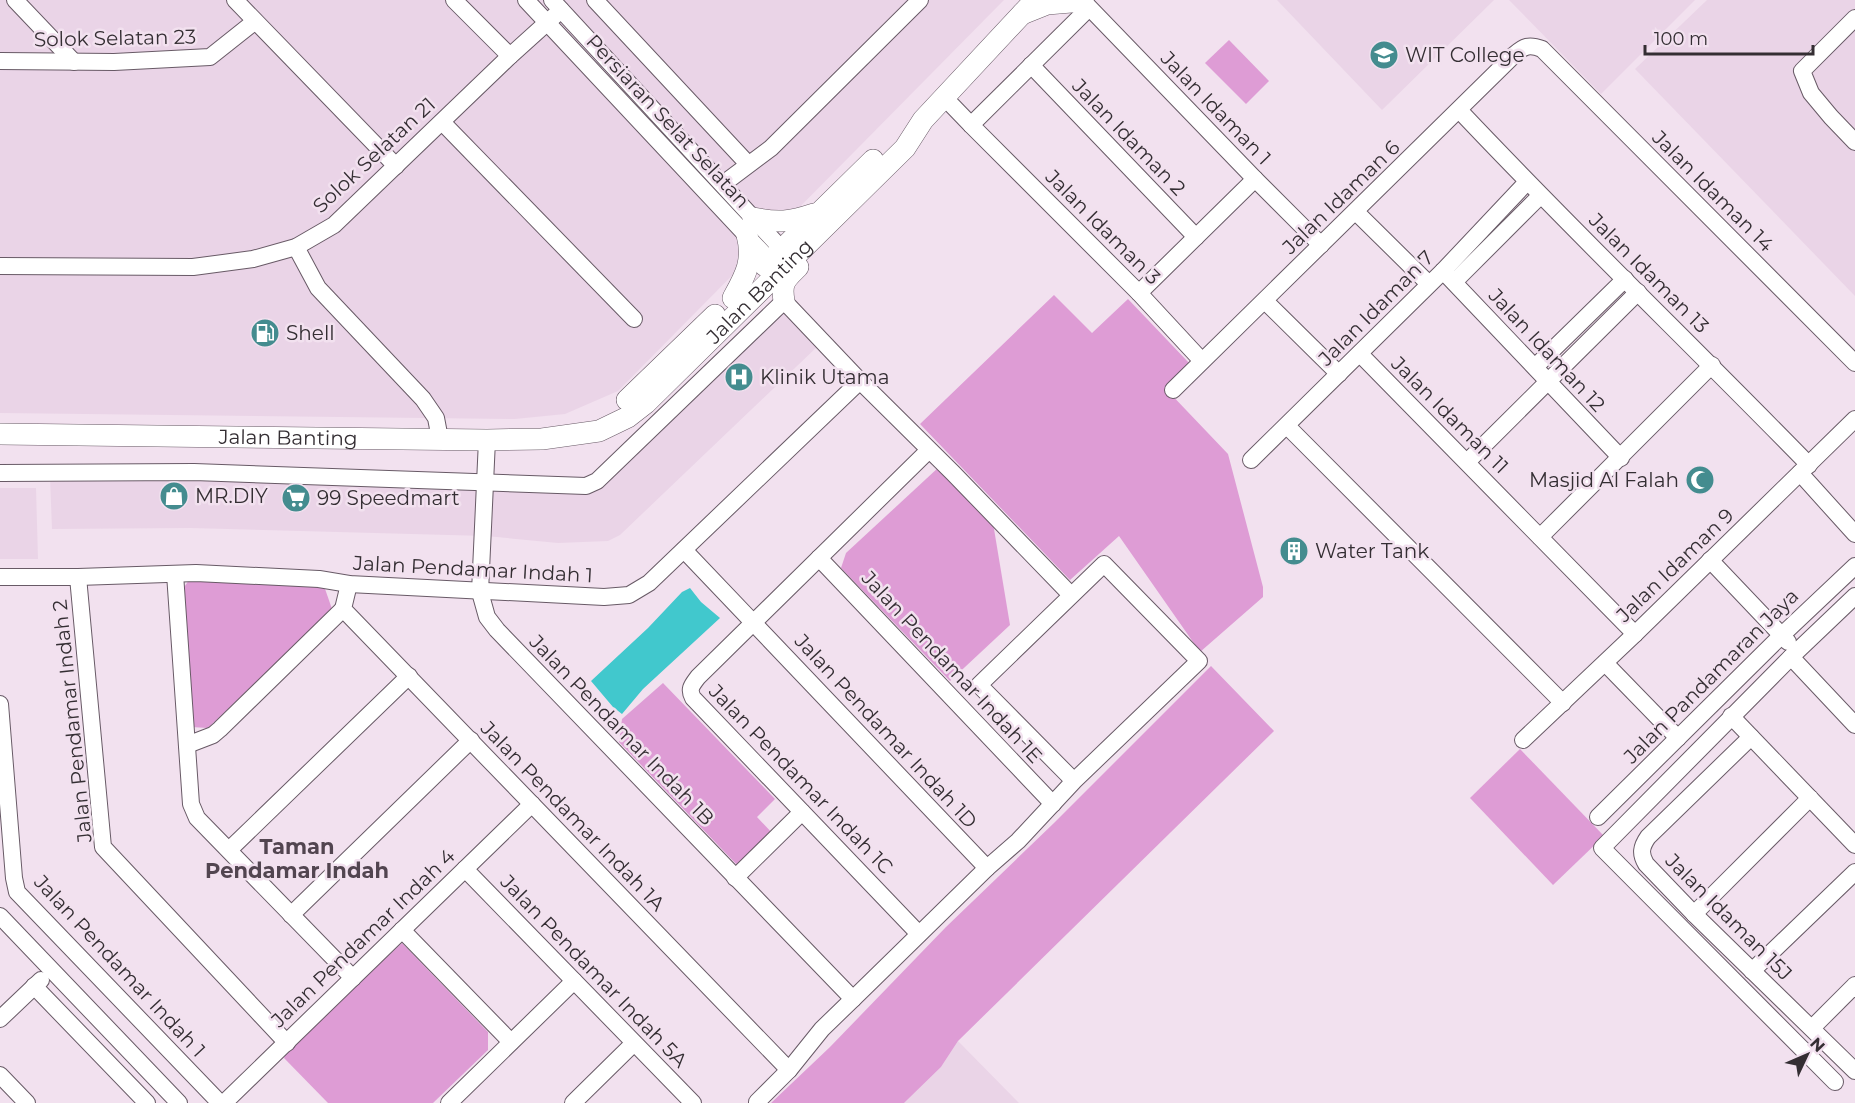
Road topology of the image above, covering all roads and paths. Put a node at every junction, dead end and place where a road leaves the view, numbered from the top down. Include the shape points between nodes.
1 (15, 0) edge
2 (235, 0) edge
3 (454, 0) edge
4 (526, 0) edge
5 (920, 0) edge
6 (1085, 2) edge
7 (607, 4) edge
8 (556, 5) edge
9 (1027, 8) edge
10 (1855, 18) edge
11 (254, 22) junction
12 (548, 22) junction
13 (1542, 49) joint
14 (510, 56) junction
15 (0, 61) edge
16 (75, 62) junction
17 (1031, 65) junction
18 (944, 97) junction
19 (1460, 110) junction
20 (442, 122) junction
21 (972, 124) junction
22 (1855, 142) edge
23 (748, 165) junction
24 (396, 166) junction
25 (1255, 179) junction
26 (1527, 182) junction
27 (723, 184) junction
28 (1540, 195) junction
29 (1356, 212) junction
30 (823, 218) junction
31 (750, 226) junction
32 (1196, 237) junction
33 (1321, 245) junction
34 (296, 247) junction
35 (781, 260) junction
36 (0, 266) edge
37 (1449, 276) junction
38 (1624, 279) junction
39 (1429, 284) junction
40 (1638, 292) junction
41 (1139, 293) junction
42 (733, 298) junction
43 (784, 301) junction
44 (1265, 301) junction
45 (634, 319) dead end
46 (1360, 354) junction
47 (1202, 362) junction
48 (1855, 363) edge
49 (1712, 365) junction
50 (1535, 367) junction
51 (1339, 374) junction
52 (860, 381) junction
53 (1548, 382) junction
54 (1173, 390) dead end
55 (1855, 419) edge
56 (1287, 426) junction
57 (577, 433) junction
58 (0, 434) edge
59 (440, 438) junction
60 (487, 440) junction
61 (929, 450) junction
62 (1621, 458) junction
63 (1251, 460) dead end
64 (1467, 462) junction
65 (1804, 469) junction
66 (0, 472) edge
67 (484, 483) junction
68 (1855, 534) edge
69 (1540, 537) junction
70 (684, 550) junction
71 (819, 558) junction
72 (1710, 560) junction
73 (1855, 566) edge
74 (175, 574) junction
75 (0, 577) edge
76 (78, 577) junction
77 (349, 584) junction
78 (480, 592) junction
79 (1071, 595) junction
80 (1853, 600) edge
81 (343, 609) junction
82 (754, 622) junction
83 (1635, 634) junction
84 (1782, 635) junction
85 (1794, 654) junction
86 (1605, 663) junction
87 (409, 676) junction
88 (1563, 703) junction
89 (0, 704) edge
90 (1731, 717) junction
91 (1855, 725) edge
92 (1751, 737) junction
93 (1678, 738) junction
94 (471, 740) junction
95 (1523, 740) dead end
96 (187, 745) junction
97 (1074, 781) junction
98 (1810, 798) junction
99 (532, 804) junction
100 (1053, 804) junction
101 (801, 812) junction
102 (1598, 817) dead end
103 (1853, 838) edge
104 (229, 850) junction
105 (987, 868) junction
106 (465, 869) junction
107 (1855, 872) edge
108 (735, 878) junction
109 (1694, 914) junction
110 (291, 915) junction
111 (0, 916) edge
112 (402, 930) junction
113 (919, 934) junction
114 (50, 970) junction
115 (1752, 971) junction
116 (353, 978) junction
117 (574, 981) junction
118 (1855, 985) edge
119 (34, 986) junction
120 (853, 999) junction
121 (0, 1019) edge
122 (1812, 1029) junction
123 (287, 1042) junction
124 (512, 1042) junction
125 (634, 1043) junction
126 (789, 1070) junction
127 (1855, 1071) edge
128 (0, 1075) edge
129 (1835, 1082) dead end
130 (457, 1100) edge
131 (757, 1102) edge
132 (27, 1103) edge
133 (147, 1103) edge
134 (179, 1103) edge
135 (222, 1103) edge
136 (573, 1103) edge
137 (693, 1103) edge

1 - 16 street
2 - 11 street
3 - 14 street
4 - 12 street, Persiaran Selat Selatan
5 - 23 street via 771,148
6 - 9 main road
6 - 17 street
6 - 25 street, Jalan Idaman 1
7 - 23 street
8 - 12 street, Solok Selatan 21
8 - 27 street, Persiaran Selat Selatan
9 - 18 main road, Jalan Banting
10 - 22 street via 1802,71 1811,93
11 - 16 street, Solok Selatan 23 via 210,57
11 - 24 street
12 - 14 street, Solok Selatan 21
12 - 31 street, Persiaran Selat Selatan
13 - 19 street, Jalan Idaman 6 via 1531,45 1523,48
13 - 48 street, Jalan Idaman 14
14 - 20 street, Solok Selatan 21
15 - 16 street, Solok Selatan 23
17 - 21 street
17 - 32 street, Jalan Idaman 2
18 - 21 street, Jalan Idaman 3
18 - 30 main road, Jalan Banting via 905,148
19 - 26 street, Jalan Idaman 13
19 - 29 street, Jalan Idaman 6
20 - 24 street, Solok Selatan 21
20 - 45 street
21 - 41 street, Jalan Idaman 3
23 - 27 street
24 - 34 street, Solok Selatan 21 via 334,225
25 - 32 street
25 - 33 street, Jalan Idaman 1
26 - 28 street, Jalan Idaman 13
26 - 37 street, Jalan Idaman 7
27 - 31 street, Persiaran Selat Selatan
28 - 37 street, Jalan Idaman 7
28 - 38 street, Jalan Idaman 13
29 - 33 street, Jalan Idaman 6
29 - 39 street
30 - 31 main road
30 - 35 main road, Jalan Banting
30 - 43 main road via 813,250 785,280
31 - 35 street, Persiaran Selat Selatan
31 - 42 main road via 749,262
32 - 41 street
33 - 44 street, Jalan Idaman 6
34 - 36 street, Solok Selatan 21 via 193,267
34 - 59 street via 318,288 423,399 436,418
35 - 42 main road, Jalan Banting
35 - 57 main road, Jalan Banting via 646,403 607,428
37 - 39 street, Jalan Idaman 7
37 - 50 street, Jalan Idaman 12
38 - 40 street, Jalan Idaman 13
38 - 50 street
39 - 46 street, Jalan Idaman 7
40 - 49 street, Jalan Idaman 13
40 - 53 street
41 - 47 street, Jalan Idaman 3
42 - 57 main road, Jalan Banting via 635,393
43 - 52 street
43 - 67 street via 597,482 586,486
44 - 47 street, Jalan Idaman 6
44 - 51 street
46 - 51 street, Jalan Idaman 7
46 - 64 street, Jalan Idaman 11
47 - 54 street, Jalan Idaman 6
49 - 62 street
49 - 65 street, Jalan Idaman 13
50 - 53 street, Jalan Idaman 12
51 - 56 street, Jalan Idaman 7
52 - 61 street
52 - 70 street, Jalan Pendamar Indah 1
53 - 62 street, Jalan Idaman 12
53 - 64 street
55 - 65 street, Jalan Idaman 9
56 - 63 street, Jalan Idaman 7
56 - 88 street
57 - 60 main road, Jalan Banting via 542,439
58 - 59 main road, Jalan Banting
59 - 60 main road, Jalan Banting
60 - 67 street, Jalan Pendamar Indah 1B
61 - 71 street, Jalan Pendamar Indah 1C
61 - 79 street
62 - 69 street
64 - 69 street, Jalan Idaman 11
65 - 68 street, Jalan Idaman 13
65 - 72 street, Jalan Idaman 9
66 - 67 street via 195,472
67 - 78 street, Jalan Pendamar Indah 1B
69 - 83 street, Jalan Idaman 11
70 - 78 street, Jalan Pendamar Indah 1 via 649,583 629,595
70 - 82 street, Jalan Pendamar Indah 1D
71 - 82 street, Jalan Pendamar Indah 1C
71 - 100 street, Jalan Pendamar Indah 1E
72 - 83 street, Jalan Idaman 9
72 - 84 street
73 - 84 street, Jalan Pandamaran Jaya
74 - 76 street, Jalan Pendamar Indah 1
74 - 77 street, Jalan Pendamar Indah 1 via 319,579
74 - 96 street
75 - 76 street, Jalan Pendamar Indah 1
76 - 123 street, Jalan Pendamar Indah 2 via 103,847
77 - 78 street, Jalan Pendamar Indah 1
77 - 81 street
78 - 108 street, Jalan Pendamar Indah 1B via 487,617 497,630
79 - 97 street via 979,685
79 - 97 street via 1104,564 1199,661
80 - 85 street
81 - 87 street, Jalan Pendamar Indah 1A
81 - 96 street via 220,729
82 - 101 street, Jalan Pendamar Indah 1C via 698,677 690,692
82 - 105 street, Jalan Pendamar Indah 1D
83 - 86 street, Jalan Idaman 9
84 - 85 street
84 - 93 street, Jalan Pandamaran Jaya
85 - 90 street
85 - 91 street
86 - 88 street, Jalan Idaman 9
86 - 93 street
87 - 94 street, Jalan Pendamar Indah 1A
87 - 104 street
88 - 95 street, Jalan Idaman 9
89 - 135 street, Jalan Pendamar Indah 1 via 18,892
90 - 92 street
90 - 129 street via 1602,848
92 - 98 street
92 - 109 street, Jalan Idaman 15J via 1642,845 1646,864
93 - 102 street, Jalan Pandamaran Jaya
94 - 99 street, Jalan Pendamar Indah 1A
94 - 110 street
96 - 104 street via 191,804 197,818
97 - 100 street
98 - 103 street
98 - 109 street
99 - 106 street, Jalan Pendamar Indah 4
99 - 126 street, Jalan Pendamar Indah 1A
100 - 105 street
101 - 108 street
101 - 113 street, Jalan Pendamar Indah 1C
104 - 110 street
105 - 113 street
106 - 112 street, Jalan Pendamar Indah 4
106 - 117 street, Jalan Pendamar Indah 5A
107 - 115 street
108 - 120 street, Jalan Pendamar Indah 1B
109 - 115 street, Jalan Idaman 15J
110 - 116 street
111 - 114 street
112 - 116 street, Jalan Pendamar Indah 4
112 - 124 street
113 - 120 street
114 - 119 street
114 - 134 street
115 - 122 street, Jalan Idaman 15J
116 - 123 street, Jalan Pendamar Indah 4
117 - 124 street
117 - 125 street, Jalan Pendamar Indah 5A
118 - 122 street
119 - 121 street
119 - 133 street
120 - 126 street
122 - 127 street, Jalan Idaman 15J
123 - 135 street, Jalan Pendamar Indah 4
124 - 130 street
125 - 136 street
125 - 137 street, Jalan Pendamar Indah 5A
126 - 131 street
128 - 132 street

